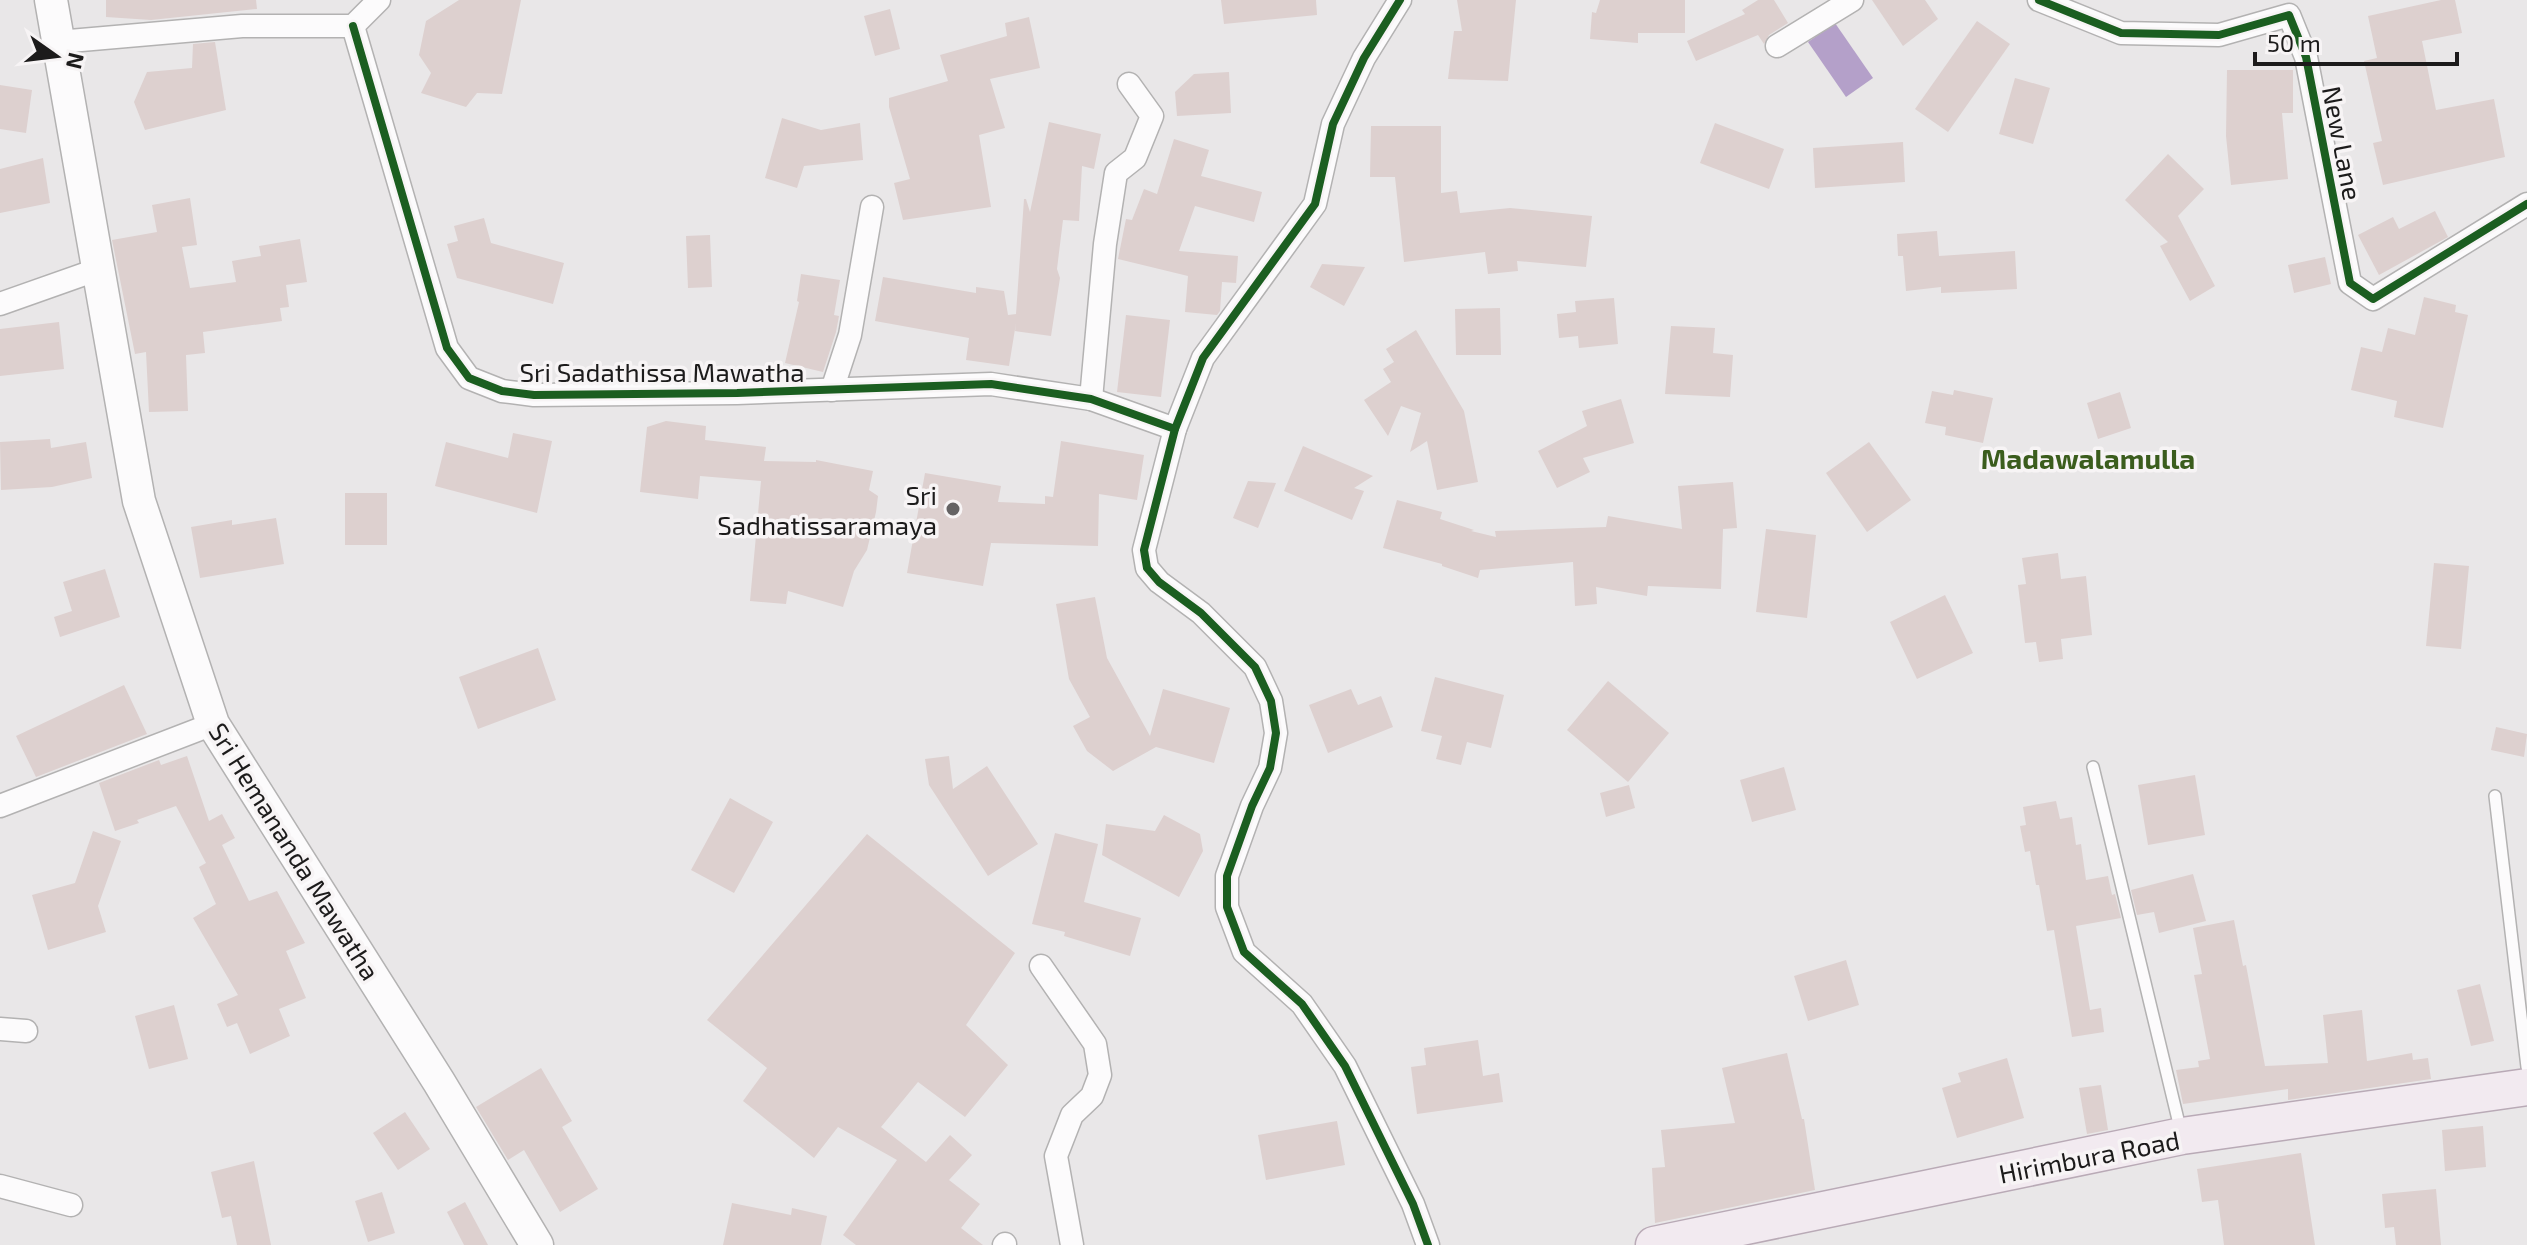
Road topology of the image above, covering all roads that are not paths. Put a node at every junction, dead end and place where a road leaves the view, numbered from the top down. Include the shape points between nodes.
1 (51, 0) edge
2 (379, 0) edge
3 (1400, 0) edge
4 (1852, 0) edge
5 (2039, 0) edge
6 (353, 26) junction
7 (58, 42) junction
8 (1777, 46) dead end
9 (1129, 84) dead end
10 (2527, 204) edge
11 (872, 207) dead end
12 (99, 269) junction
13 (0, 304) edge
14 (832, 390) junction
15 (1091, 399) junction
16 (1175, 429) junction
17 (213, 724) junction
18 (2093, 767) dead end
19 (2495, 796) dead end
20 (0, 806) edge
21 (1041, 966) dead end
22 (0, 1029) edge
23 (26, 1031) dead end
24 (2527, 1067) edge
25 (2527, 1087) edge
26 (2182, 1136) junction
27 (0, 1186) edge
28 (71, 1205) dead end
29 (537, 1245) edge
30 (1072, 1245) edge
31 (1428, 1245) edge
32 (1654, 1245) edge

1 - 7 main road, Sri Hemananda Mawatha
2 - 6 street
3 - 16 street via 1364,58 1333,124 1315,204 1203,358
4 - 8 street
5 - 10 street, New Lane via 2121,33 2219,35 2289,15 2306,57 2350,283 2373,299
6 - 7 street via 242,26
6 - 14 street, Sri Sadathissa Mawatha via 447,348 469,378 502,391 534,395
7 - 12 main road, Sri Hemananda Mawatha
9 - 15 street via 1152,116 1135,158 1116,173
11 - 14 street via 850,335
12 - 13 street
12 - 17 main road, Sri Hemananda Mawatha via 139,501
14 - 15 street, Sri Sadathissa Mawatha via 991,384
15 - 16 street, Sri Sadathissa Mawatha
16 - 31 street via 1144,550 1147,568 1255,667 1271,701 1276,733 1270,768 1227,876 1227,907 1244,952 1302,1004 1345,1066
17 - 20 street
17 - 29 main road, Sri Hemananda Mawatha
18 - 26 lane
19 - 24 lane
21 - 30 street via 1095,1044 1100,1075 1092,1096 1072,1115 1056,1156
22 - 23 street
25 - 26 main road, Hirimbura Road
26 - 32 main road, Hirimbura Road
27 - 28 street

